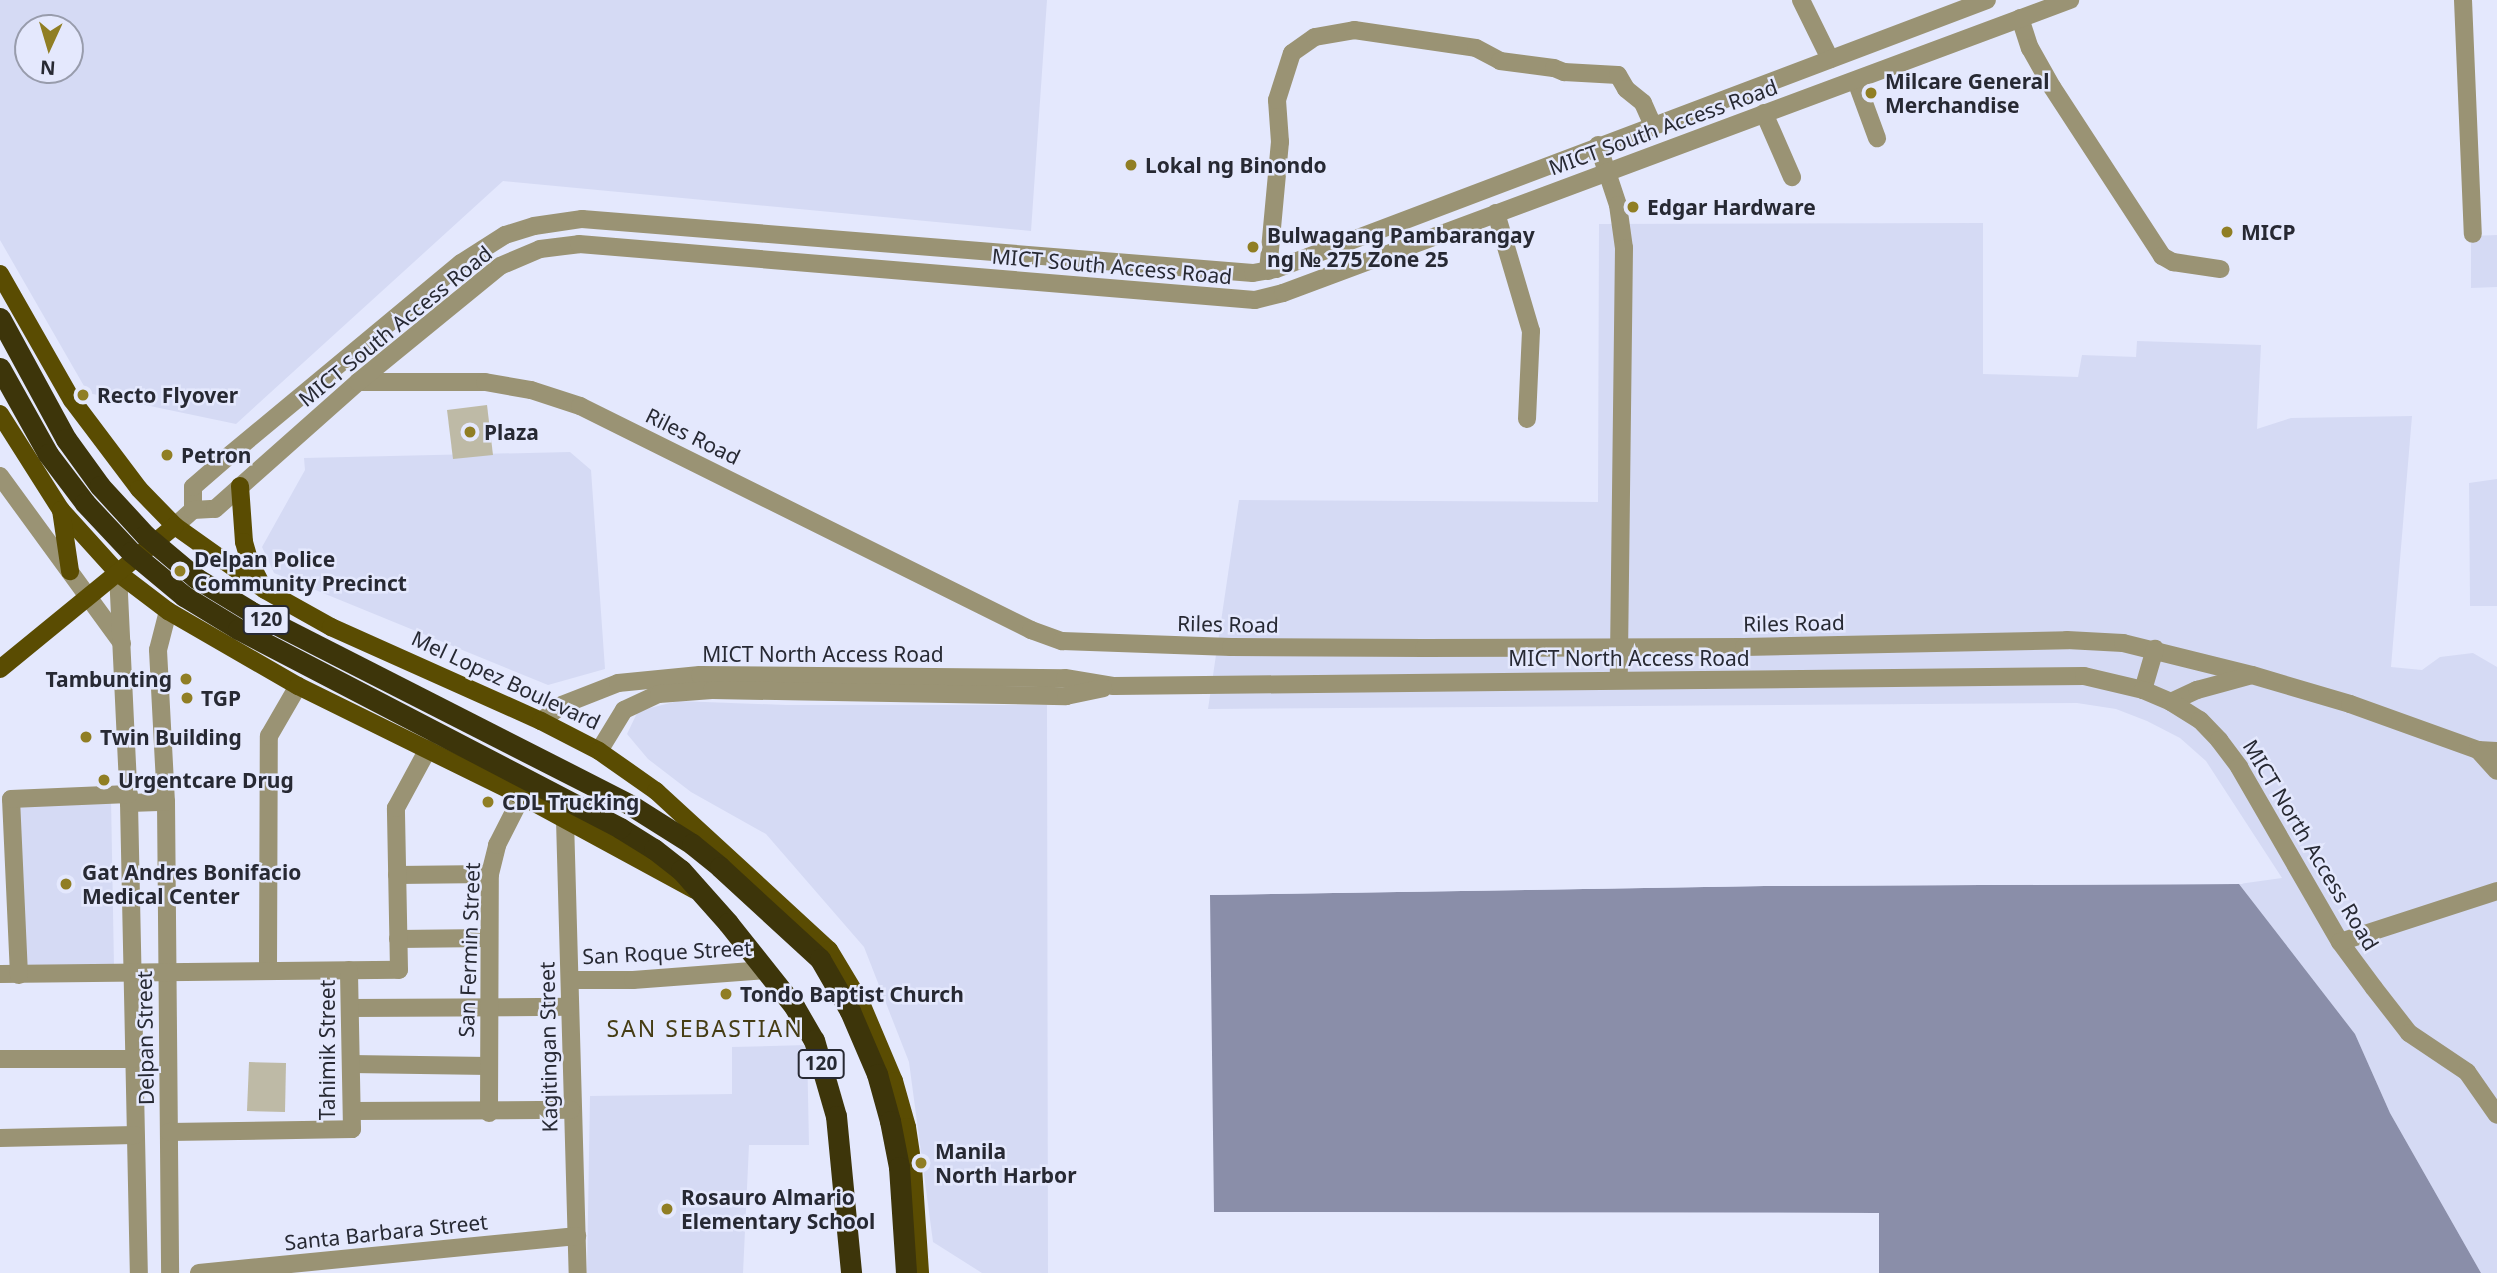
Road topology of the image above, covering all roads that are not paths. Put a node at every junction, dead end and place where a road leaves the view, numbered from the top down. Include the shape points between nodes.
1 (1801, 0) edge
2 (1987, 0) edge
3 (2070, 0) edge
4 (2463, 0) edge
5 (2020, 18) junction
6 (1823, 62) junction
7 (1856, 81) junction
8 (1826, 90) junction
9 (1764, 113) junction
10 (1653, 125) junction
11 (1877, 138) dead end
12 (1598, 145) junction
13 (1607, 172) junction
14 (1792, 177) dead end
15 (1496, 213) junction
16 (2473, 234) dead end
17 (461, 263) junction
18 (2220, 269) dead end
19 (1268, 271) junction
20 (0, 274) edge
21 (478, 284) junction
22 (0, 318) edge
23 (0, 368) edge
24 (358, 382) junction
25 (0, 414) edge
26 (1527, 419) dead end
27 (0, 476) edge
28 (240, 485) junction
29 (61, 510) junction
30 (193, 510) junction
31 (175, 526) junction
32 (70, 571) junction
33 (118, 573) junction
34 (268, 592) junction
35 (90, 598) junction
36 (169, 611) junction
37 (123, 645) junction
38 (1619, 647) junction
39 (2155, 649) junction
40 (240, 653) junction
41 (0, 668) edge
42 (2252, 675) junction
43 (1619, 680) junction
44 (298, 686) junction
45 (1114, 686) junction
46 (2143, 690) junction
47 (2171, 702) junction
48 (541, 721) junction
49 (428, 749) junction
50 (2479, 750) junction
51 (599, 751) junction
52 (2497, 751) edge
53 (2497, 771) edge
54 (522, 796) junction
55 (129, 798) junction
56 (166, 802) junction
57 (565, 820) junction
58 (397, 874) junction
59 (489, 874) junction
60 (2497, 891) edge
61 (699, 892) junction
62 (488, 938) junction
63 (398, 939) junction
64 (2340, 942) junction
65 (268, 970) junction
66 (349, 970) junction
67 (765, 970) junction
68 (167, 971) junction
69 (131, 973) junction
70 (0, 974) edge
71 (19, 975) junction
72 (571, 980) junction
73 (570, 1007) junction
74 (350, 1008) junction
75 (489, 1008) junction
76 (0, 1059) edge
77 (133, 1059) junction
78 (351, 1064) junction
79 (489, 1066) junction
80 (571, 1110) junction
81 (489, 1112) junction
82 (2497, 1115) edge
83 (352, 1120) junction
84 (169, 1132) junction
85 (135, 1135) junction
86 (0, 1138) edge
87 (577, 1236) junction
88 (139, 1273) edge
89 (170, 1273) edge
90 (199, 1273) edge
91 (578, 1273) edge
92 (851, 1273) edge
93 (905, 1273) edge
94 (920, 1273) edge

1 - 6 street
2 - 6 street, MICT South Access Road
3 - 5 street, MICT South Access Road
4 - 16 street
5 - 7 street, MICT South Access Road
5 - 18 street via 2030,48 2052,87 2162,256
6 - 8 street
6 - 10 street, MICT South Access Road
7 - 8 street, MICT South Access Road
7 - 11 street
8 - 9 street, MICT South Access Road
9 - 13 street, MICT South Access Road
9 - 14 street
10 - 12 street, MICT South Access Road
10 - 19 street via 1643,103 1618,75 1564,72 1500,61 1476,48 1354,30 1315,37 1292,53 1277,100 1280,142
12 - 13 street
12 - 19 street, MICT South Access Road
13 - 15 street, MICT South Access Road
13 - 38 street via 1618,205 1624,248
15 - 21 street, MICT South Access Road via 1255,300 579,244 540,249 500,266
15 - 26 street via 1531,331
17 - 19 street, MICT South Access Road via 505,235 582,219 1233,274
17 - 21 street
17 - 30 street, MICT South Access Road via 193,487
20 - 31 main road, Mel Lopez Boulevard / 120 via 72,400 139,489
21 - 24 street, MICT South Access Road
22 - 93 highway, 120, bridge via 66,439 100,486 145,535 196,578 250,611 632,806 692,844 820,959 850,1011 877,1074 899,1167
23 - 61 highway, 120, bridge via 48,454 85,503 184,596 238,629 620,828 681,870
24 - 28 street, MICT South Access Road
24 - 38 street, Riles Road via 485,382 531,390 580,406 1031,630 1062,641 1231,647
25 - 29 main road, 120
27 - 32 street
28 - 30 street, MICT South Access Road via 215,509
28 - 34 main road via 244,542
29 - 32 main road
29 - 33 main road, 120
30 - 31 street, MICT South Access Road
31 - 33 main road, MICT South Access Road
31 - 34 main road, Mel Lopez Boulevard / 120
32 - 35 street
33 - 35 main road, MICT South Access Road
33 - 36 main road, 120
33 - 37 street, Delpan Street
34 - 40 main road
34 - 48 main road, Mel Lopez Boulevard / 120 via 331,627
35 - 37 street
35 - 41 main road, MICT South Access Road
36 - 40 main road, 120
36 - 56 street, Delpan Street via 158,650
37 - 55 street, Delpan Street
38 - 39 street, Riles Road via 2067,640
38 - 43 street
39 - 42 street, Riles Road
39 - 46 street
40 - 44 main road, 120
42 - 47 street
42 - 50 street, Riles Road
43 - 45 street, MICT North Access Road
43 - 46 street, MICT North Access Road via 2084,676
44 - 49 main road, 120
44 - 65 street via 269,736
45 - 48 street, MICT North Access Road via 1065,678 700,675 618,683 562,705
45 - 51 street, MICT North Access Road via 1066,696 712,690 659,694 624,710
46 - 47 street, MICT North Access Road
47 - 64 street, MICT North Access Road via 2200,720 2239,767
48 - 51 main road, Mel Lopez Boulevard / 120
49 - 54 main road, 120
49 - 58 street via 396,808
50 - 52 street
50 - 53 street
51 - 94 main road, Mel Lopez Boulevard / 120 via 656,791 829,950 860,1003 894,1080 913,1167
54 - 57 main road, 120
54 - 59 street, San Fermin Street via 497,845
55 - 56 street
55 - 69 street, Delpan Street
55 - 71 street via 11,799
56 - 68 street, Delpan Street
57 - 61 main road, 120
57 - 72 street, Kagitingan Street
58 - 59 street
58 - 63 street
59 - 62 street, San Fermin Street
60 - 64 street
61 - 67 highway, 120
62 - 63 street
62 - 75 street, San Fermin Street
63 - 66 street via 399,970
64 - 82 street, MICT North Access Road via 2409,1033 2467,1072
65 - 66 street, Tahimik Street
65 - 68 street, Tahimik Street
66 - 74 street, Tahimik Street
67 - 72 street, San Roque Street
67 - 92 highway, 120 via 814,1040 826,1078 842,1159
68 - 69 street, Tahimik Street
68 - 84 street, Delpan Street
69 - 71 street, Tahimik Street
69 - 77 street, Delpan Street
70 - 71 street, Tahimik Street
72 - 73 street, Kagitingan Street
73 - 75 street
73 - 80 street, Kagitingan Street
74 - 75 street
74 - 78 street, Tahimik Street
75 - 79 street, San Fermin Street
76 - 77 street
77 - 85 street, Delpan Street
78 - 79 street
78 - 83 street, Tahimik Street
79 - 81 street, San Fermin Street
80 - 81 street
80 - 87 street, Kagitingan Street
81 - 83 street
83 - 84 street, Tahimik Street
84 - 89 street, Delpan Street
85 - 86 street
85 - 88 street, Delpan Street
87 - 90 street, Santa Barbara Street
87 - 91 street, Kagitingan Street

